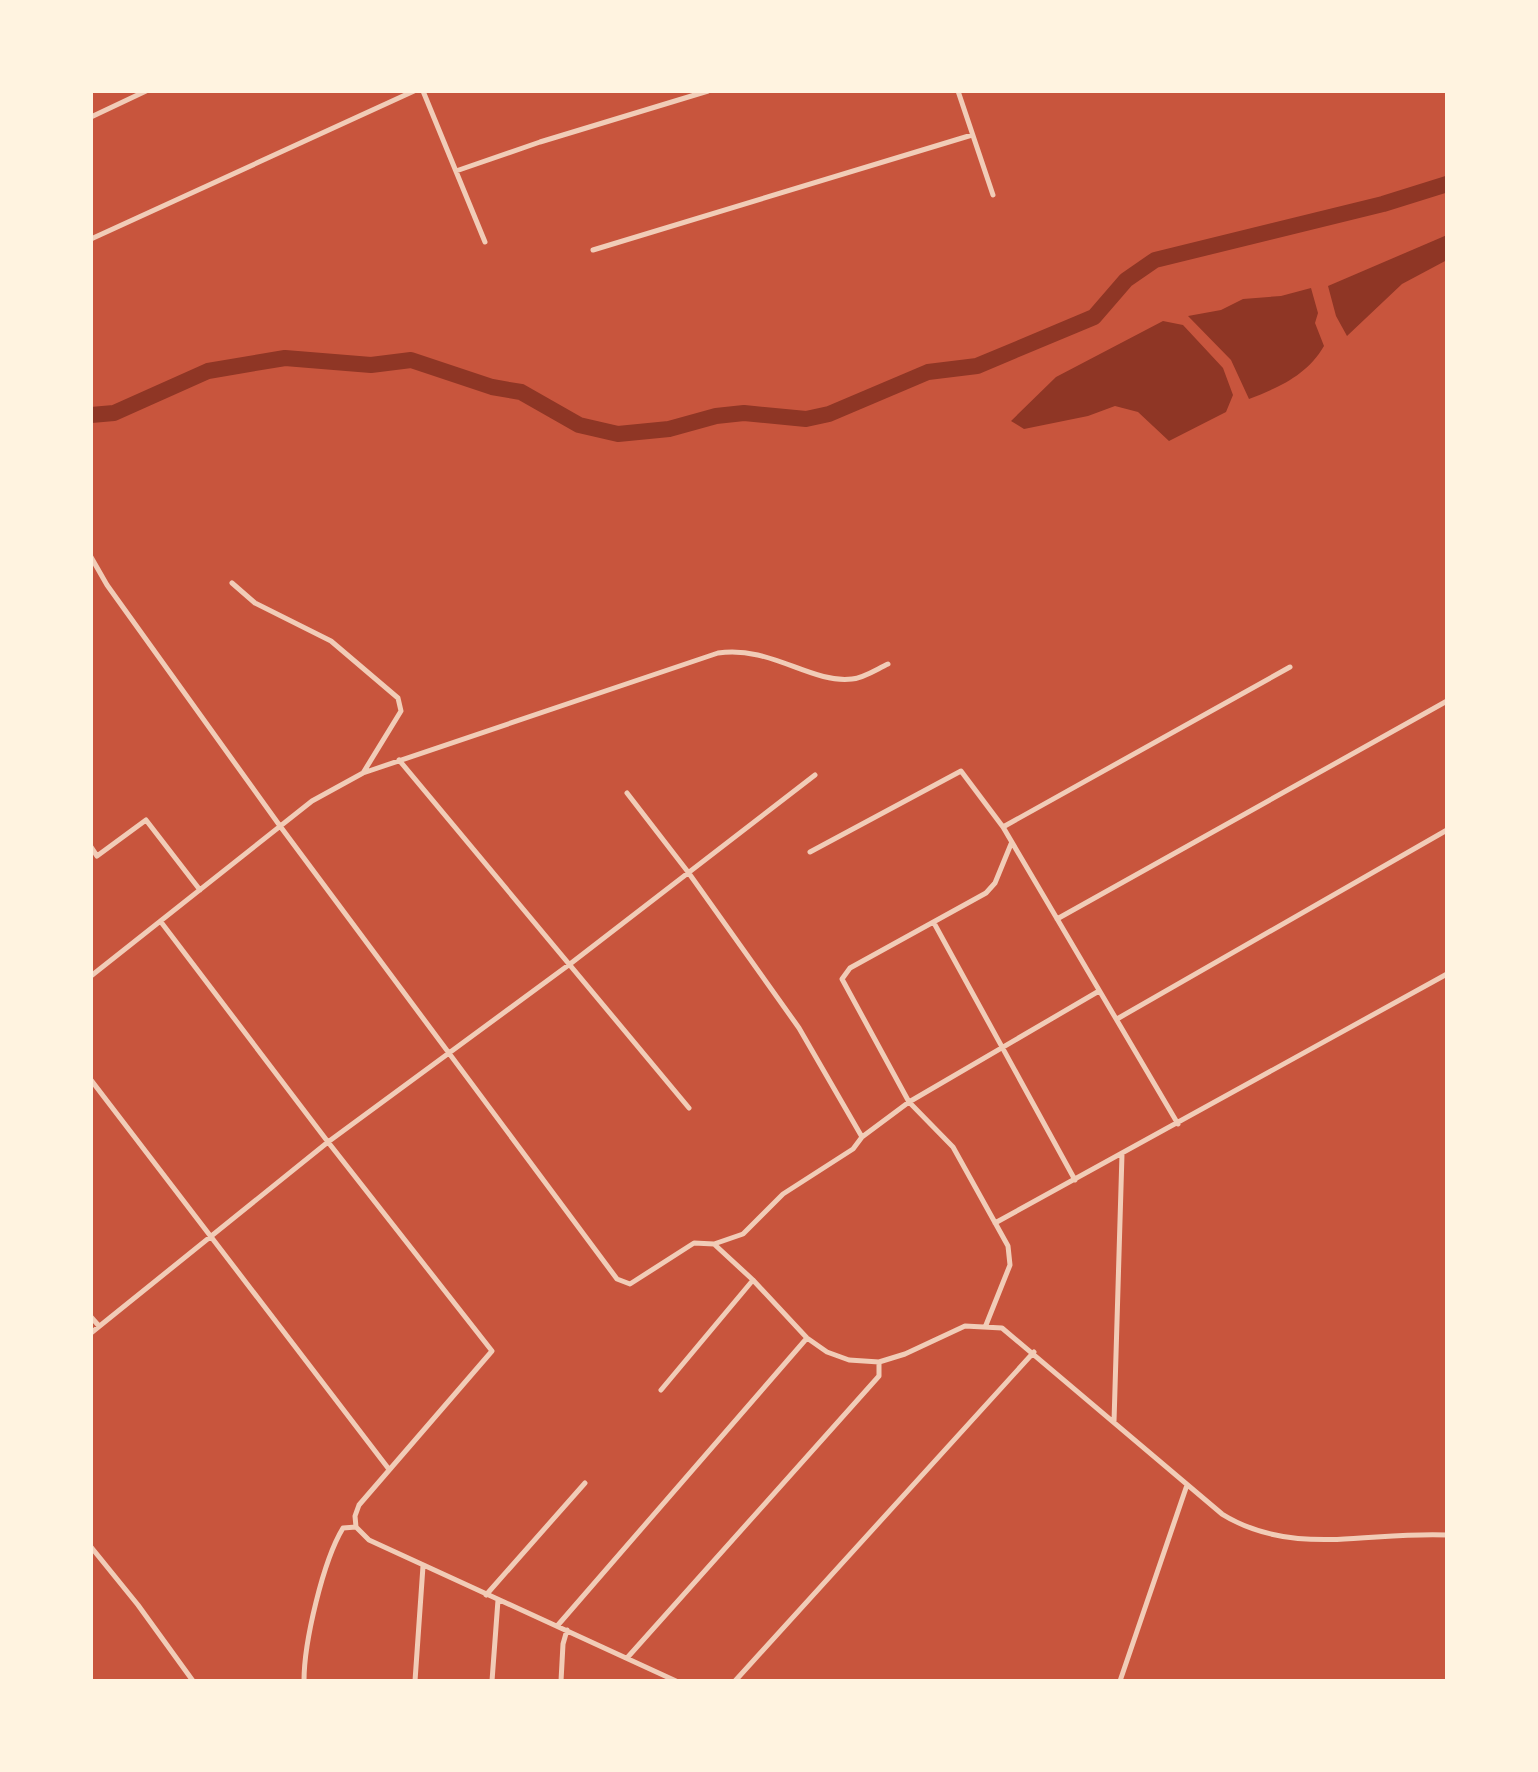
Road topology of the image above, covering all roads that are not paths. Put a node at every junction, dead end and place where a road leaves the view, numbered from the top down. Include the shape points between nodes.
1 (146, 91) edge
2 (414, 91) edge
3 (424, 91) edge
4 (708, 91) edge
5 (958, 91) edge
6 (91, 117) edge
7 (972, 135) junction
8 (456, 171) junction
9 (993, 195) dead end
10 (91, 239) edge
11 (485, 242) dead end
12 (593, 250) dead end
13 (91, 557) edge
14 (232, 583) dead end
15 (888, 664) dead end
16 (1290, 667) dead end
17 (1447, 701) edge
18 (399, 760) junction
19 (363, 773) junction
20 (815, 775) dead end
21 (627, 793) dead end
22 (280, 826) junction
23 (1003, 827) junction
24 (1447, 830) edge
25 (1011, 844) junction
26 (91, 847) edge
27 (810, 852) dead end
28 (688, 872) junction
29 (200, 890) junction
30 (1057, 919) junction
31 (161, 922) junction
32 (934, 923) junction
33 (570, 964) junction
34 (1447, 974) edge
35 (91, 976) edge
36 (1099, 990) junction
37 (1116, 1020) junction
38 (1004, 1046) junction
39 (450, 1052) junction
40 (91, 1080) edge
41 (909, 1102) junction
42 (689, 1108) dead end
43 (1178, 1124) junction
44 (862, 1137) junction
45 (328, 1142) junction
46 (1122, 1154) junction
47 (1075, 1180) junction
48 (995, 1223) junction
49 (211, 1234) junction
50 (714, 1244) junction
51 (752, 1280) junction
52 (91, 1317) edge
53 (986, 1325) junction
54 (99, 1326) junction
55 (91, 1333) edge
56 (807, 1338) junction
57 (1034, 1352) junction
58 (879, 1362) junction
59 (661, 1390) dead end
60 (1114, 1422) junction
61 (388, 1468) junction
62 (585, 1483) dead end
63 (1187, 1485) junction
64 (356, 1527) junction
65 (1447, 1535) edge
66 (91, 1547) edge
67 (423, 1566) junction
68 (486, 1595) junction
69 (498, 1600) junction
70 (558, 1626) junction
71 (567, 1630) junction
72 (627, 1658) junction
73 (192, 1681) edge
74 (304, 1681) edge
75 (415, 1681) edge
76 (492, 1681) edge
77 (561, 1681) edge
78 (676, 1681) edge
79 (735, 1681) edge
80 (1120, 1681) edge

1 - 6 street
2 - 10 street
3 - 8 street
4 - 8 street
5 - 7 street
7 - 9 street
7 - 12 street
8 - 11 street
13 - 22 street
14 - 19 street via 255,603 331,641 398,698 401,711
15 - 18 street via 843,679 760,654 718,653
16 - 23 street
17 - 30 street
18 - 19 street
18 - 33 street
19 - 22 street via 312,801
20 - 28 street
21 - 28 street
22 - 29 street
22 - 39 street
23 - 25 street
23 - 27 street via 961,771
24 - 37 street
25 - 30 street
25 - 32 street via 986,893
26 - 29 street via 97,856 146,820
28 - 33 street
28 - 44 street via 799,1028
29 - 31 street
30 - 36 street
31 - 35 street
31 - 45 street
32 - 38 street
32 - 41 street via 850,968 842,979
33 - 39 street
33 - 42 street
34 - 43 street
36 - 37 street
36 - 38 street
37 - 43 street
38 - 41 street
38 - 47 street
39 - 45 street
39 - 50 street via 617,1279 630,1284 694,1243
40 - 49 street
41 - 44 street
41 - 48 street via 953,1147
43 - 46 street
44 - 50 street via 853,1149 783,1194 743,1234
45 - 49 street
45 - 61 street via 492,1351
46 - 47 street
46 - 60 street
47 - 48 street
48 - 53 street via 1007,1246 1010,1265
49 - 54 street
49 - 61 street
50 - 51 street
51 - 56 street
51 - 59 street
52 - 54 street
53 - 57 street via 1002,1328
53 - 58 street via 965,1326
54 - 55 street
56 - 58 street via 849,1360
56 - 70 street
57 - 60 street
57 - 79 street
58 - 72 street via 879,1376
60 - 63 street
61 - 64 street via 359,1505
62 - 68 street
63 - 65 street via 1237,1523 1280,1538 1322,1542
63 - 80 street
64 - 67 street via 369,1540
64 - 74 street via 343,1528 323,1571
66 - 73 street
67 - 68 street
67 - 75 street
68 - 69 street
69 - 70 street
69 - 76 street
70 - 71 street
71 - 72 street
71 - 77 street
72 - 78 street

